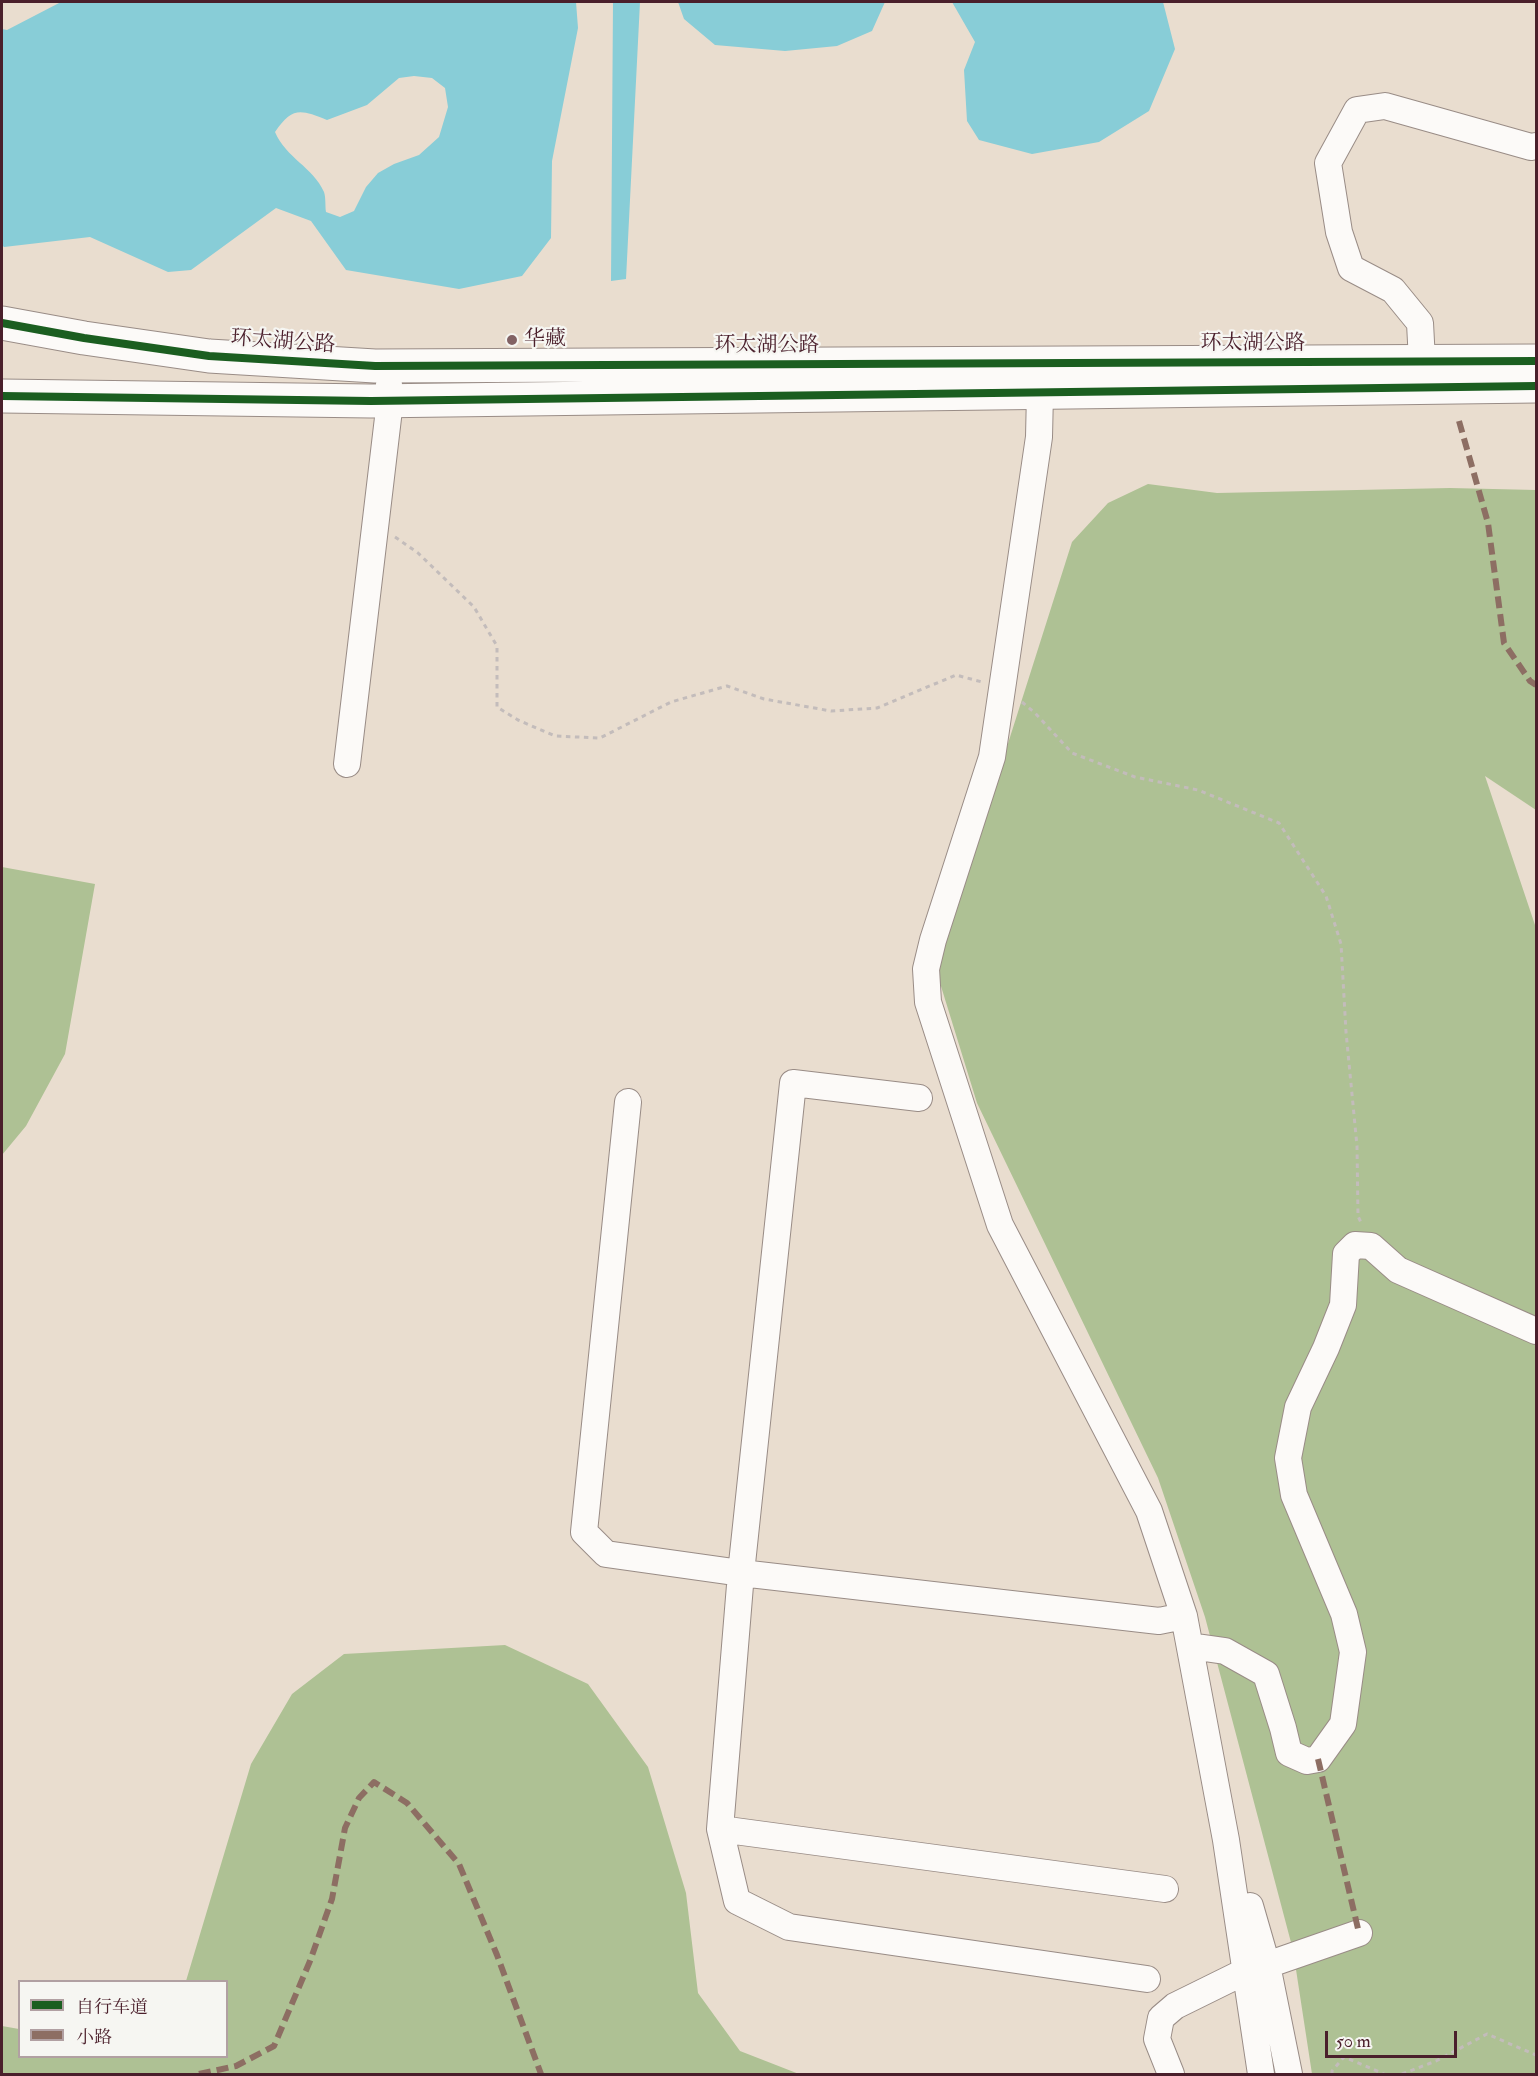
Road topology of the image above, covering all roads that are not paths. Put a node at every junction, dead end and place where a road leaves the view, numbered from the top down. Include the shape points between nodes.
1 (1536, 146) edge
2 (2, 323) edge
3 (1536, 361) edge
4 (388, 366) junction
5 (1423, 374) junction
6 (1536, 386) edge
7 (1040, 393) junction
8 (2, 396) edge
9 (390, 401) junction
10 (347, 764) dead end
11 (919, 1098) dead end
12 (628, 1102) dead end
13 (1536, 1331) edge
14 (741, 1573) junction
15 (1184, 1616) junction
16 (1190, 1646) junction
17 (720, 1829) junction
18 (1165, 1889) dead end
19 (1359, 1933) dead end
20 (1256, 1968) junction
21 (1147, 1979) dead end
22 (1171, 2074) edge
23 (1261, 2074) edge
24 (1289, 2074) edge

1 - 5 street via 1385,106 1357,110 1328,163 1338,232 1351,268 1393,290 1420,323
2 - 4 highway, 环太湖公路 via 209,356
3 - 5 highway, 环太湖公路
4 - 5 highway, 环太湖公路
4 - 9 street
5 - 6 highway, 环太湖公路
5 - 7 highway, 环太湖公路
7 - 9 highway, 环太湖公路
7 - 15 street via 1039,437 992,757 933,940 926,969 928,1002 1000,1225 1149,1511
8 - 9 highway, 环太湖公路
9 - 10 street
11 - 14 street via 793,1083
12 - 14 street via 584,1532 606,1554
13 - 16 street via 1398,1270 1371,1246 1354,1245 1346,1254 1343,1305 1298,1407 1288,1458 1294,1496 1344,1614 1353,1652 1343,1724 1318,1759 1307,1761 1289,1753 1266,1674 1225,1651
14 - 15 street via 1159,1622
14 - 17 street
15 - 16 street
16 - 20 street via 1226,1840
17 - 18 street
17 - 21 street via 737,1901 789,1927
19 - 20 street
20 - 22 street via 1175,2006 1161,2018 1157,2039
20 - 23 street
20 - 24 street

